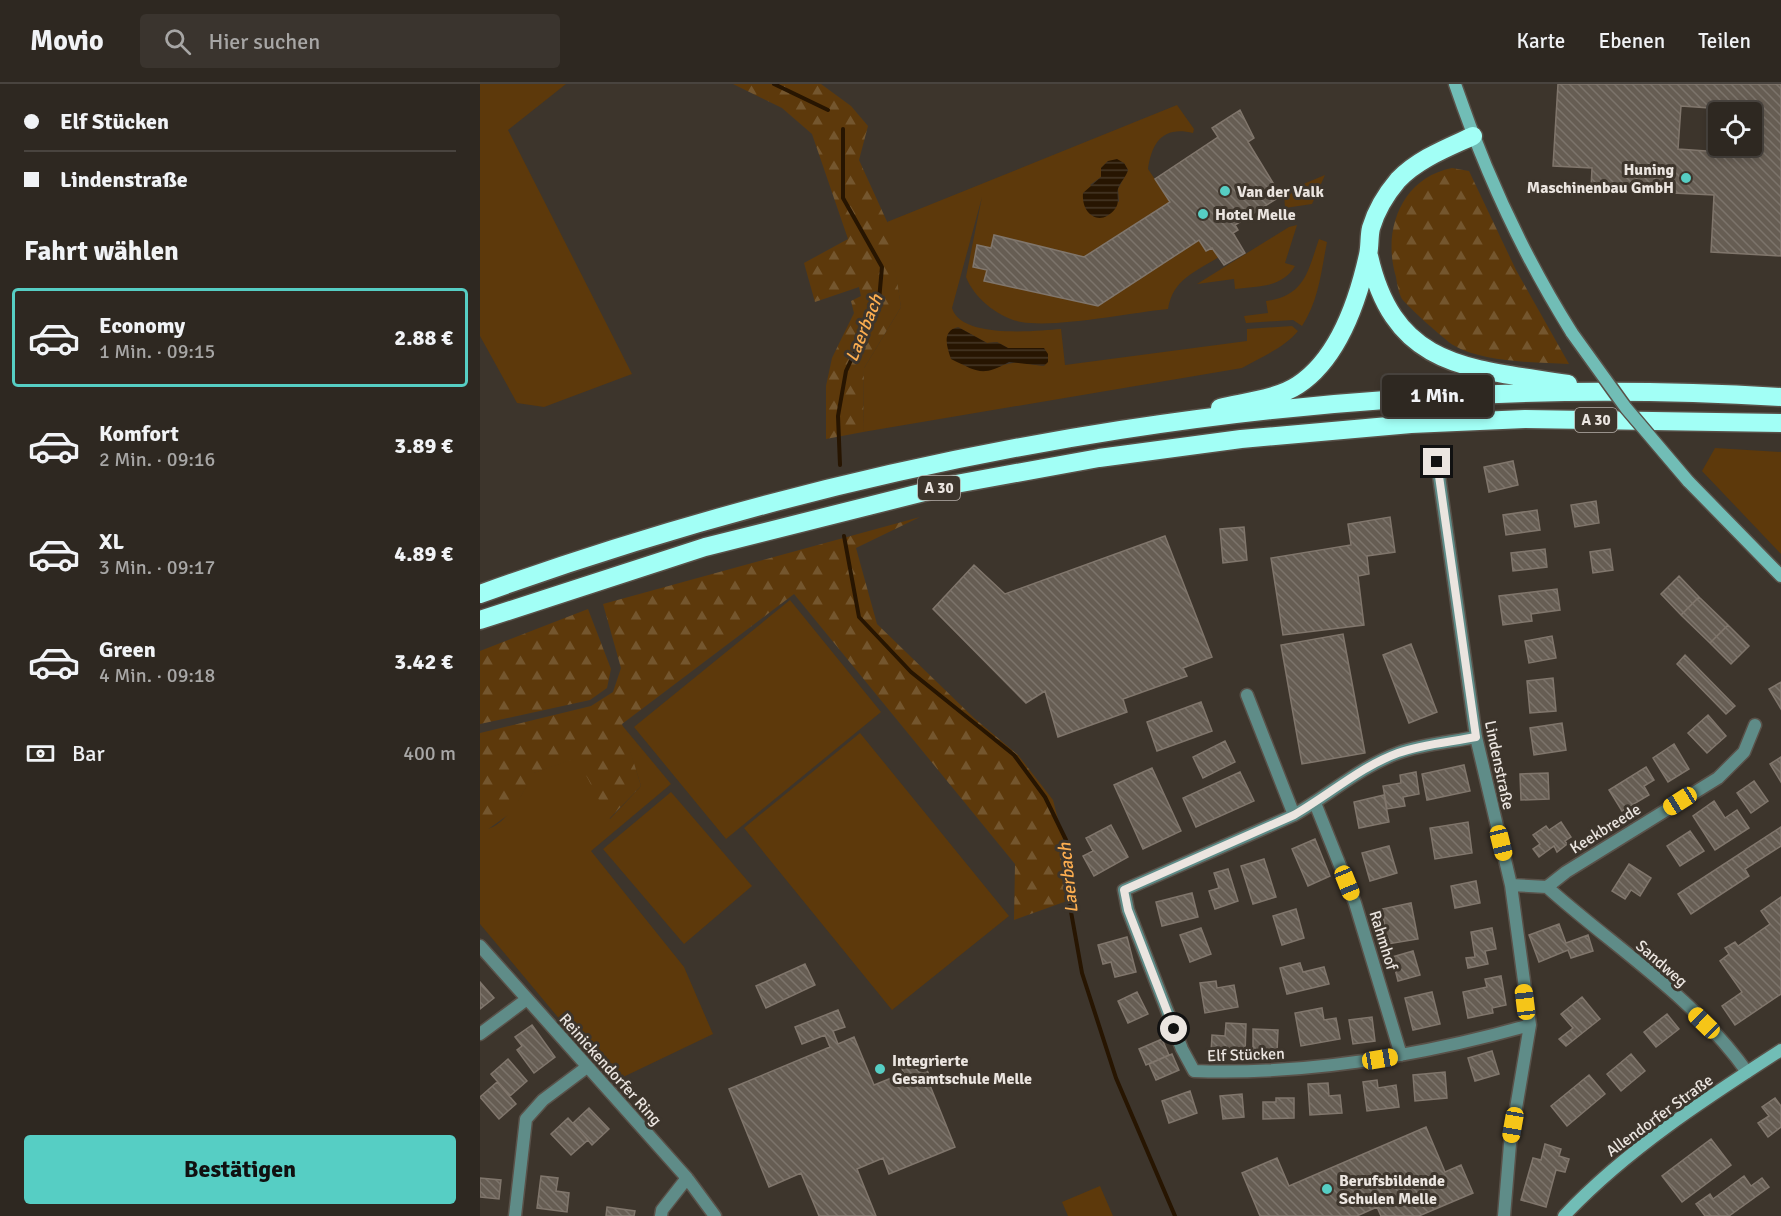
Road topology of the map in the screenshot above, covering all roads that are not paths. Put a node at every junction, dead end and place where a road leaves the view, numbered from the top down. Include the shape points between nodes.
1 (1455, 84) edge
2 (1473, 136) junction
3 (1368, 255) junction
4 (1606, 390) junction
5 (1781, 397) edge
6 (1781, 423) edge
7 (1148, 426) junction
8 (1437, 462) dead end
9 (1781, 576) edge
10 (480, 594) edge
11 (480, 620) edge
12 (1247, 695) dead end
13 (1755, 725) dead end
14 (1476, 737) junction
15 (1315, 803) junction
16 (1294, 815) junction
17 (1511, 885) junction
18 (1547, 887) junction
19 (480, 946) edge
20 (527, 999) junction
21 (1530, 1025) junction
22 (480, 1034) edge
23 (1781, 1050) edge
24 (1401, 1055) junction
25 (587, 1067) junction
26 (1747, 1072) junction
27 (687, 1178) junction
28 (515, 1216) edge
29 (661, 1216) edge
30 (715, 1216) edge
31 (1504, 1216) edge
32 (1564, 1216) edge

1 - 2 main road
2 - 3 highway via 1421,161 1398,180 1371,228
2 - 9 main road, bridge via 1513,229 1572,333 1626,408 1688,481
3 - 4 highway via 1375,285 1388,313 1408,337 1437,355 1485,371
3 - 7 highway via 1341,339 1329,357 1298,385 1281,393
4 - 5 highway, A 30
4 - 7 highway, A 30 via 1317,407
6 - 11 highway, A 30 via 1525,419 1411,424 1241,439 1098,458 956,484 705,547
7 - 10 highway, A 30 via 1031,445 795,496 689,524
8 - 14 street, Lindenstraße
12 - 16 street
13 - 18 street, Keekbreede via 1744,752 1718,777
14 - 15 street, Elf Stücken via 1398,753 1336,786
14 - 17 street, Lindenstraße
15 - 16 street, Elf Stücken
15 - 24 street, Rahmhof via 1356,903
16 - 24 street, Elf Stücken via 1124,890 1128,910 1182,1049 1194,1071 1226,1072 1337,1066
17 - 18 street
17 - 21 street, Lindenstraße
18 - 26 street, Sandweg via 1658,979 1730,1048
19 - 20 street, Reinickendorfer Ring
20 - 22 street
20 - 25 street, Reinickendorfer Ring
21 - 24 street, Elf Stücken
21 - 31 street, Lindenstraße via 1510,1144
23 - 26 main road, Allendorfer Straße
25 - 27 street, Reinickendorfer Ring
25 - 28 street via 543,1100 526,1119
26 - 32 main road, Allendorfer Straße via 1642,1146
27 - 29 street
27 - 30 street, Reinickendorfer Ring

